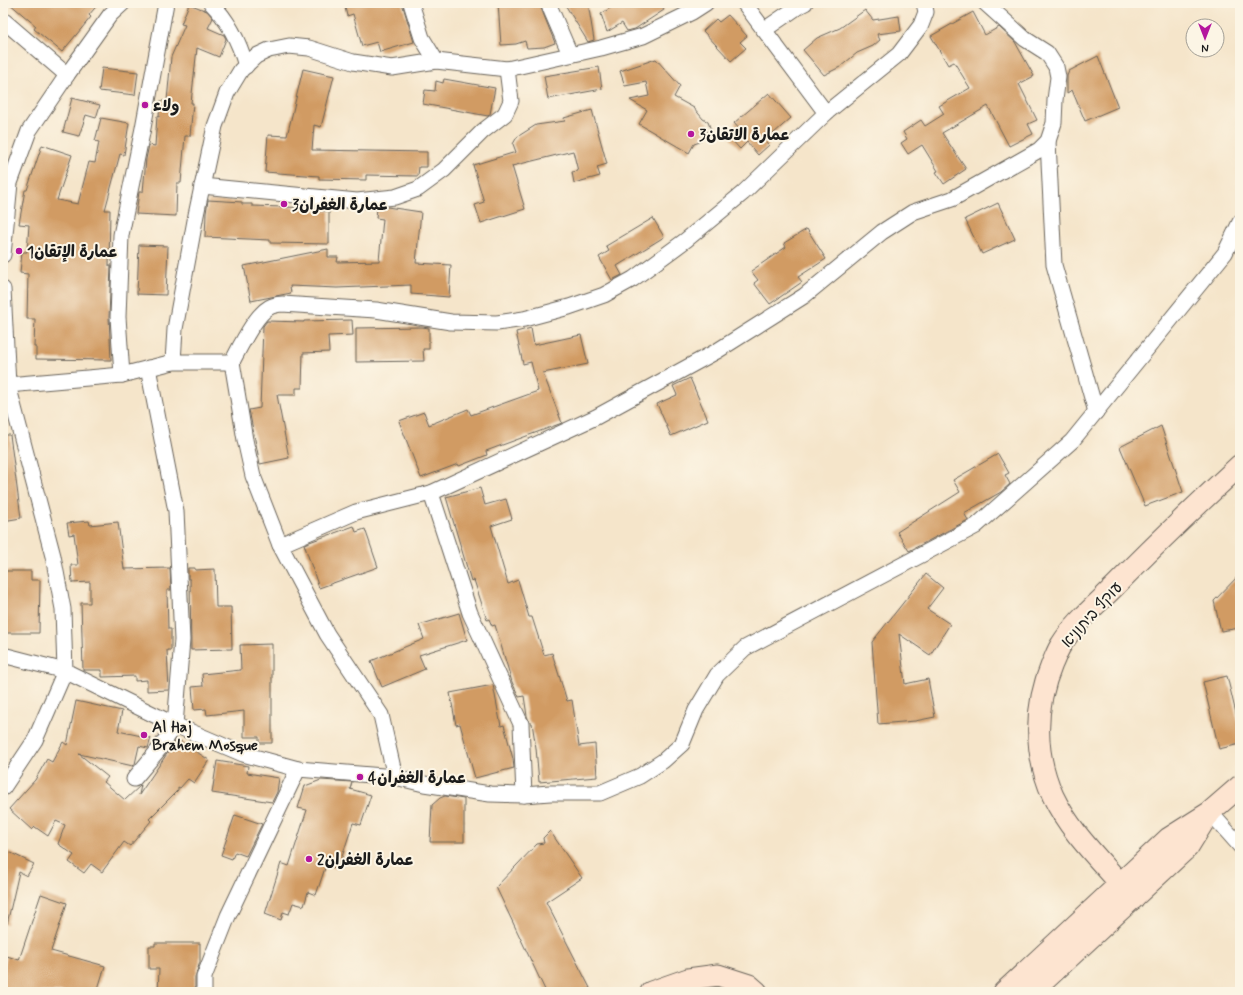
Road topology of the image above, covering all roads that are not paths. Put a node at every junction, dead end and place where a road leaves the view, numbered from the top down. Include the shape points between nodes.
1 (123, 3) edge
2 (166, 3) edge
3 (211, 3) edge
4 (411, 3) edge
5 (548, 3) edge
6 (706, 3) edge
7 (744, 3) edge
8 (805, 3) edge
9 (924, 3) edge
10 (985, 3) edge
11 (3, 20) edge
12 (764, 30) junction
13 (570, 54) junction
14 (436, 61) junction
15 (246, 66) junction
16 (507, 69) junction
17 (67, 75) junction
18 (826, 113) junction
19 (1048, 141) junction
20 (6, 182) edge
21 (202, 186) junction
22 (1240, 222) edge
23 (3, 255) edge
24 (3, 289) edge
25 (173, 362) junction
26 (232, 362) junction
27 (148, 368) junction
28 (122, 375) junction
29 (8, 385) junction
30 (1096, 412) junction
31 (1240, 464) edge
32 (431, 493) junction
33 (280, 545) junction
34 (3, 655) edge
35 (64, 671) junction
36 (176, 725) junction
37 (298, 769) junction
38 (395, 777) junction
39 (134, 779) dead end
40 (1240, 786) edge
41 (3, 788) edge
42 (524, 795) junction
43 (1210, 812) junction
44 (1240, 846) edge
45 (1127, 891) junction
46 (204, 992) edge
47 (651, 992) edge
48 (757, 992) edge
49 (1004, 992) edge
50 (1032, 992) edge

1 - 17 street via 110,15
2 - 28 street via 121,235 118,317
3 - 15 street via 232,29
4 - 14 street via 422,38
5 - 13 street
6 - 13 street via 643,36
7 - 12 street
8 - 12 street
9 - 18 street via 926,12 921,25 900,54
10 - 19 street via 1025,39 1047,53 1056,67 1058,77 1054,123
11 - 17 street
12 - 18 street
13 - 16 street
14 - 15 street via 392,68 353,62 309,48 288,46 256,56
14 - 16 street
15 - 21 street via 227,93 215,126
16 - 21 street via 511,101 505,114 483,131 444,170 418,189 394,197 357,201
17 - 20 street via 29,131
18 - 26 street via 743,193 692,236 633,279 604,295 524,319 496,323 451,322 376,310 282,304 272,306 258,317
19 - 30 street via 1054,265
19 - 32 street via 1027,157 952,199 913,212 882,232 804,296 717,351 596,418
20 - 23 street
21 - 25 street via 175,329
22 - 30 street via 1225,253
24 - 29 street
25 - 26 street
25 - 27 street
26 - 33 street via 253,476
27 - 28 street
27 - 36 street via 176,511 182,640
28 - 29 street
29 - 35 street via 54,556 63,609
30 - 42 street via 1072,441 976,526 745,648 717,675 696,710 682,744 663,761 640,776 600,793
31 - 45 street, עוקף ביתוניא via 1080,620 1060,645 1047,677 1039,709 1038,738 1044,771 1053,796 1073,831
32 - 33 street via 356,512
32 - 42 street via 470,613 521,724
33 - 38 street via 327,634 381,716
34 - 35 street
35 - 36 street
35 - 41 street via 35,740
36 - 37 street via 242,754
36 - 39 street
37 - 38 street
37 - 46 street via 228,916 204,977
38 - 42 street via 490,794
40 - 43 street
43 - 44 street
43 - 45 street via 1169,838
45 - 49 street
45 - 50 street
47 - 48 street via 688,979 718,975 749,985

